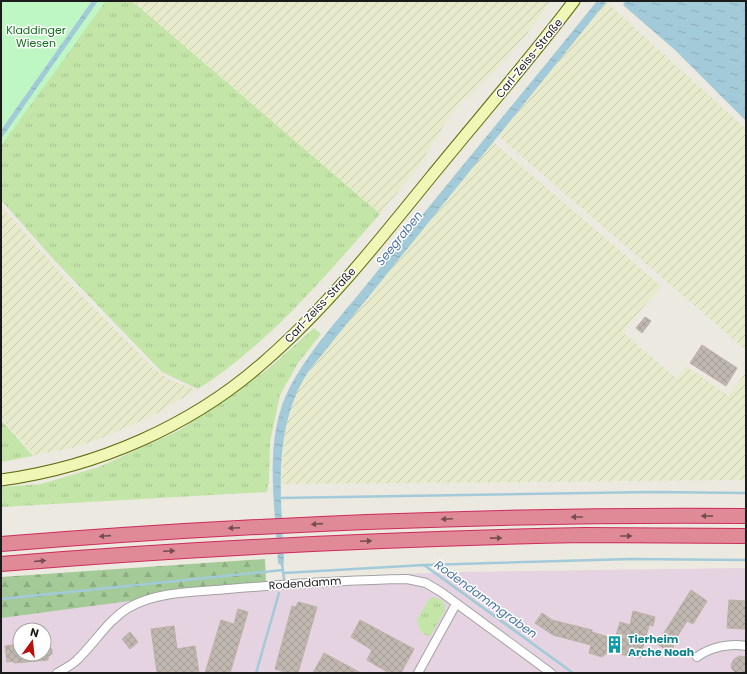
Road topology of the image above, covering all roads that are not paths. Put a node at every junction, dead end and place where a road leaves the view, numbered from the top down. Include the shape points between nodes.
1 (574, 1) edge
2 (1, 480) edge
3 (746, 516) edge
4 (746, 536) edge
5 (1, 544) edge
6 (1, 564) edge
7 (456, 604) junction
8 (746, 646) edge
9 (697, 657) dead end
10 (57, 673) edge
11 (418, 673) edge
12 (551, 673) edge

1 - 2 main road, Carl-Zeiss-Straße via 354,270 307,322 263,363 193,413 138,441 58,469
3 -> 5 highway via 514,517 279,526
6 -> 4 highway via 161,551 395,540
7 - 10 street, Rodendamm via 426,583 407,578 279,585 153,597 128,608 116,617 76,661
7 - 11 street
7 - 12 street, Rodendamm
8 - 9 street via 732,645 707,650

